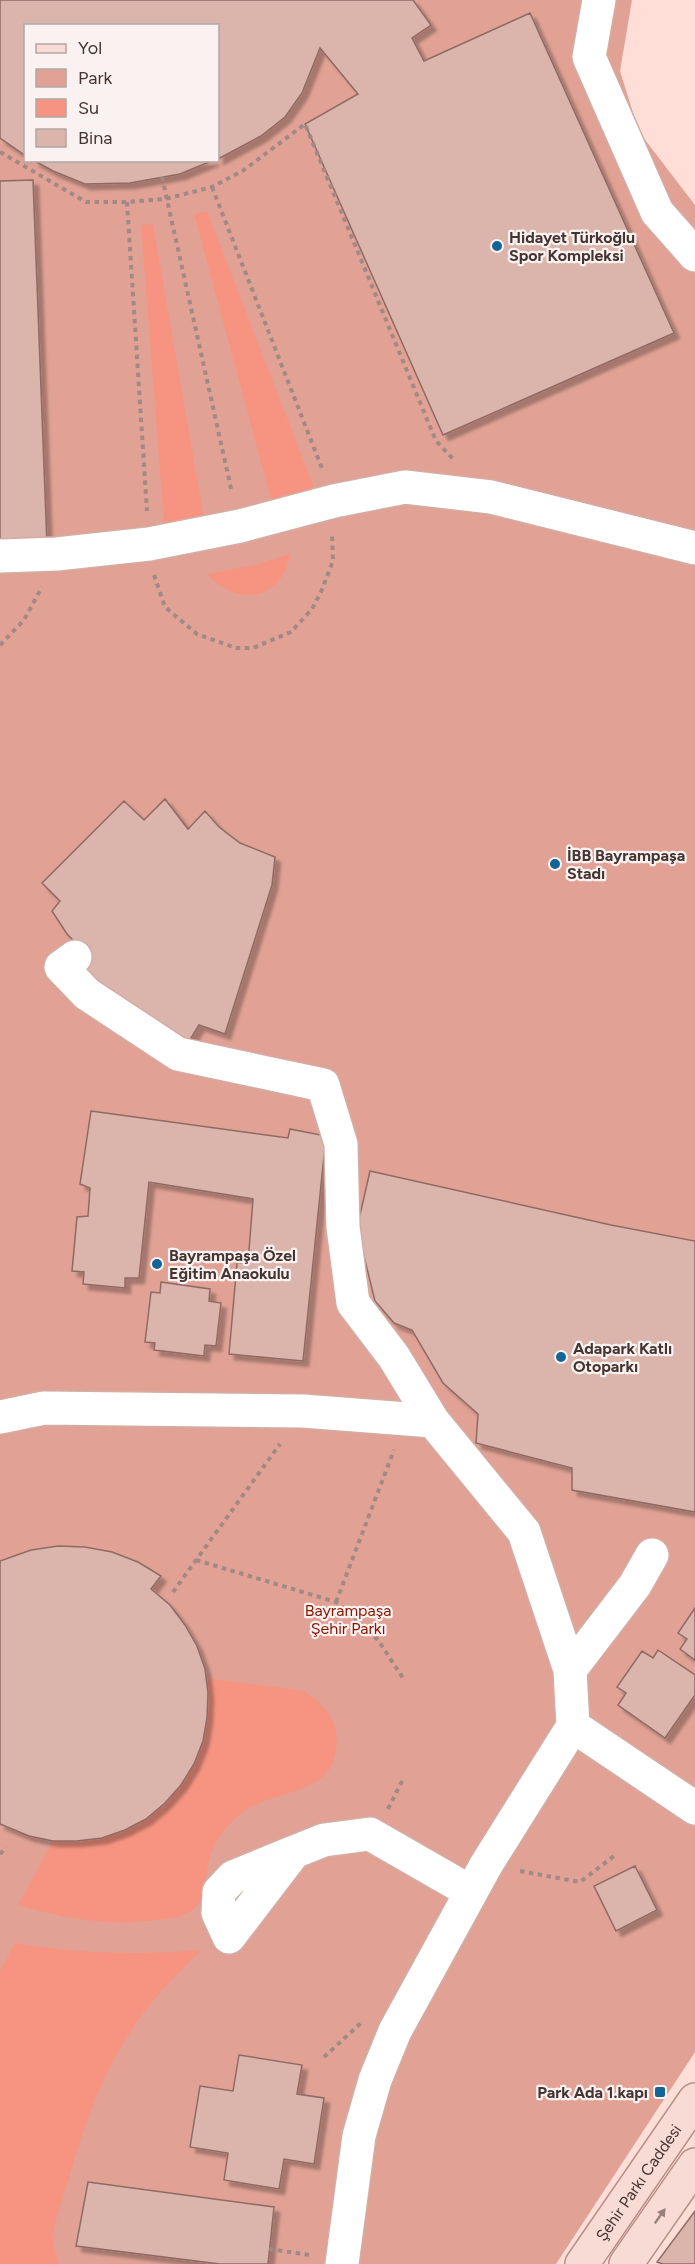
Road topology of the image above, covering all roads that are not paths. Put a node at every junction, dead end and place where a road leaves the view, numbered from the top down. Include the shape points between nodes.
1 (599, 0) edge
2 (695, 255) edge
3 (695, 548) edge
4 (0, 556) edge
5 (75, 957) dead end
6 (0, 1418) edge
7 (419, 1419) junction
8 (652, 1555) dead end
9 (570, 1670) junction
10 (573, 1726) junction
11 (695, 1808) edge
12 (294, 1852) dead end
13 (479, 1879) junction
14 (695, 2100) edge
15 (695, 2165) edge
16 (342, 2262) edge
17 (582, 2264) edge
18 (626, 2264) edge

1 - 2 lane via 589,57 657,212
3 - 4 lane via 490,497 405,487 149,544
5 - 7 lane via 61,967 87,994 178,1054 323,1085 341,1144 343,1227 353,1303 394,1357
6 - 7 lane via 44,1408 303,1411
7 - 9 lane via 524,1532
8 - 9 lane via 635,1585
9 - 10 lane
10 - 11 lane
10 - 13 lane
12 - 13 lane via 324,1840 370,1833
13 - 16 lane via 395,2031 375,2080 359,2136
14 - 17 main road, Şehir Parkı Caddesi
18 -> 15 main road

